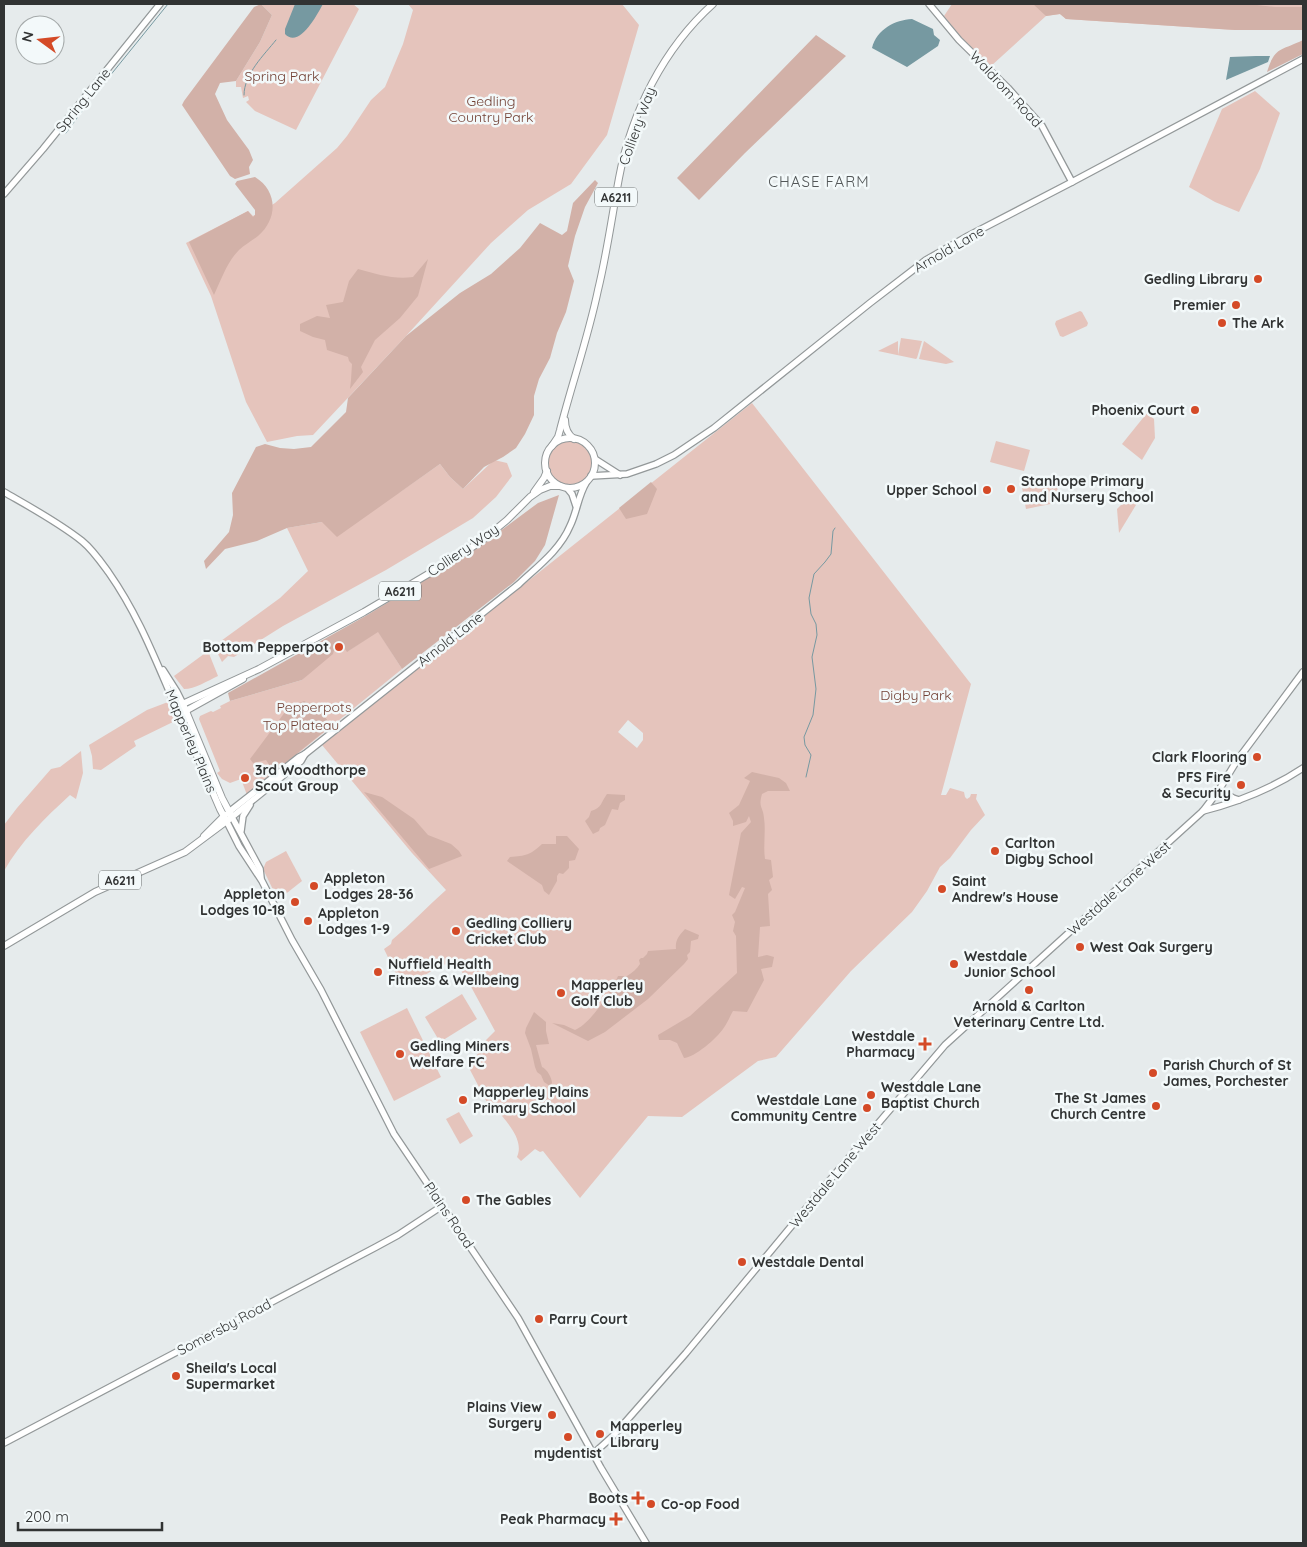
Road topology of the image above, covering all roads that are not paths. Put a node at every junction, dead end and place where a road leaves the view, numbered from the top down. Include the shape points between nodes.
1 (160, 4) edge
2 (713, 4) edge
3 (929, 4) edge
4 (1303, 59) edge
5 (1072, 182) junction
6 (4, 194) edge
7 (565, 411) junction
8 (574, 438) junction
9 (552, 446) junction
10 (595, 459) junction
11 (547, 471) junction
12 (620, 475) junction
13 (591, 476) junction
14 (586, 483) junction
15 (564, 487) junction
16 (4, 492) edge
17 (530, 497) junction
18 (576, 508) junction
19 (259, 669) junction
20 (1303, 672) edge
21 (179, 705) junction
22 (182, 712) junction
23 (305, 754) junction
24 (1303, 768) edge
25 (1219, 790) junction
26 (1239, 800) junction
27 (252, 801) junction
28 (1203, 811) junction
29 (228, 817) junction
30 (240, 832) junction
31 (262, 881) junction
32 (4, 946) edge
33 (442, 1206) junction
34 (4, 1443) edge
35 (593, 1454) junction
36 (646, 1543) edge

1 - 6 street, Spring Lane
2 - 7 main road, Colliery Way / A6211 via 687,30 665,61 629,140 590,325
3 - 5 street, Waldrom Road via 1042,126
4 - 5 street, Arnold Lane
5 - 12 street, Arnold Lane via 926,260 714,428 674,455 636,472
7 - 8 main road, Colliery Way / A6211 via 566,430
7 - 9 main road, Colliery Way / A6211
8 - 9 main road
8 - 10 main road via 586,444
9 - 11 main road via 546,459
10 - 12 street
10 - 13 main road
11 - 15 main road
11 - 17 main road, Colliery Way / A6211
12 - 13 street, Arnold Lane
13 - 14 main road
14 - 15 main road via 578,487
14 - 18 street, Arnold Lane
15 - 17 main road, Colliery Way / A6211 via 550,486
15 - 18 street via 572,494
16 - 21 street, Mapperley Plains via 53,521 86,545 102,563 140,623 156,660 177,692
17 - 19 main road, Colliery Way / A6211 via 507,520 462,554
18 - 23 street, Arnold Lane via 566,536 533,571
19 - 21 main road, Colliery Way / A6211
19 - 22 main road, Colliery Way / A6211
20 - 25 street, Westdale Lane West
21 - 22 main road, Mapperley Plains
22 - 29 main road, Mapperley Plains
23 - 27 street, Arnold Lane via 301,761
23 - 29 street, Arnold Lane
24 - 26 street via 1283,781
25 - 26 street
25 - 28 street, Westdale Lane West
26 - 28 street
27 - 29 street, Arnold Lane
27 - 30 street via 243,816
28 - 35 street, Westdale Lane West via 945,1045 686,1353 613,1436
29 - 30 street, Plains Road
29 - 31 street, Plains Road via 239,846
29 - 32 main road, A6211 via 215,824 195,846 95,892
30 - 31 street, Plains Road via 260,869
31 - 33 street, Plains Road via 394,1134
33 - 34 street, Somersby Road via 398,1235
33 - 35 street, Plains Road via 518,1318
35 - 36 street, Plains Road

